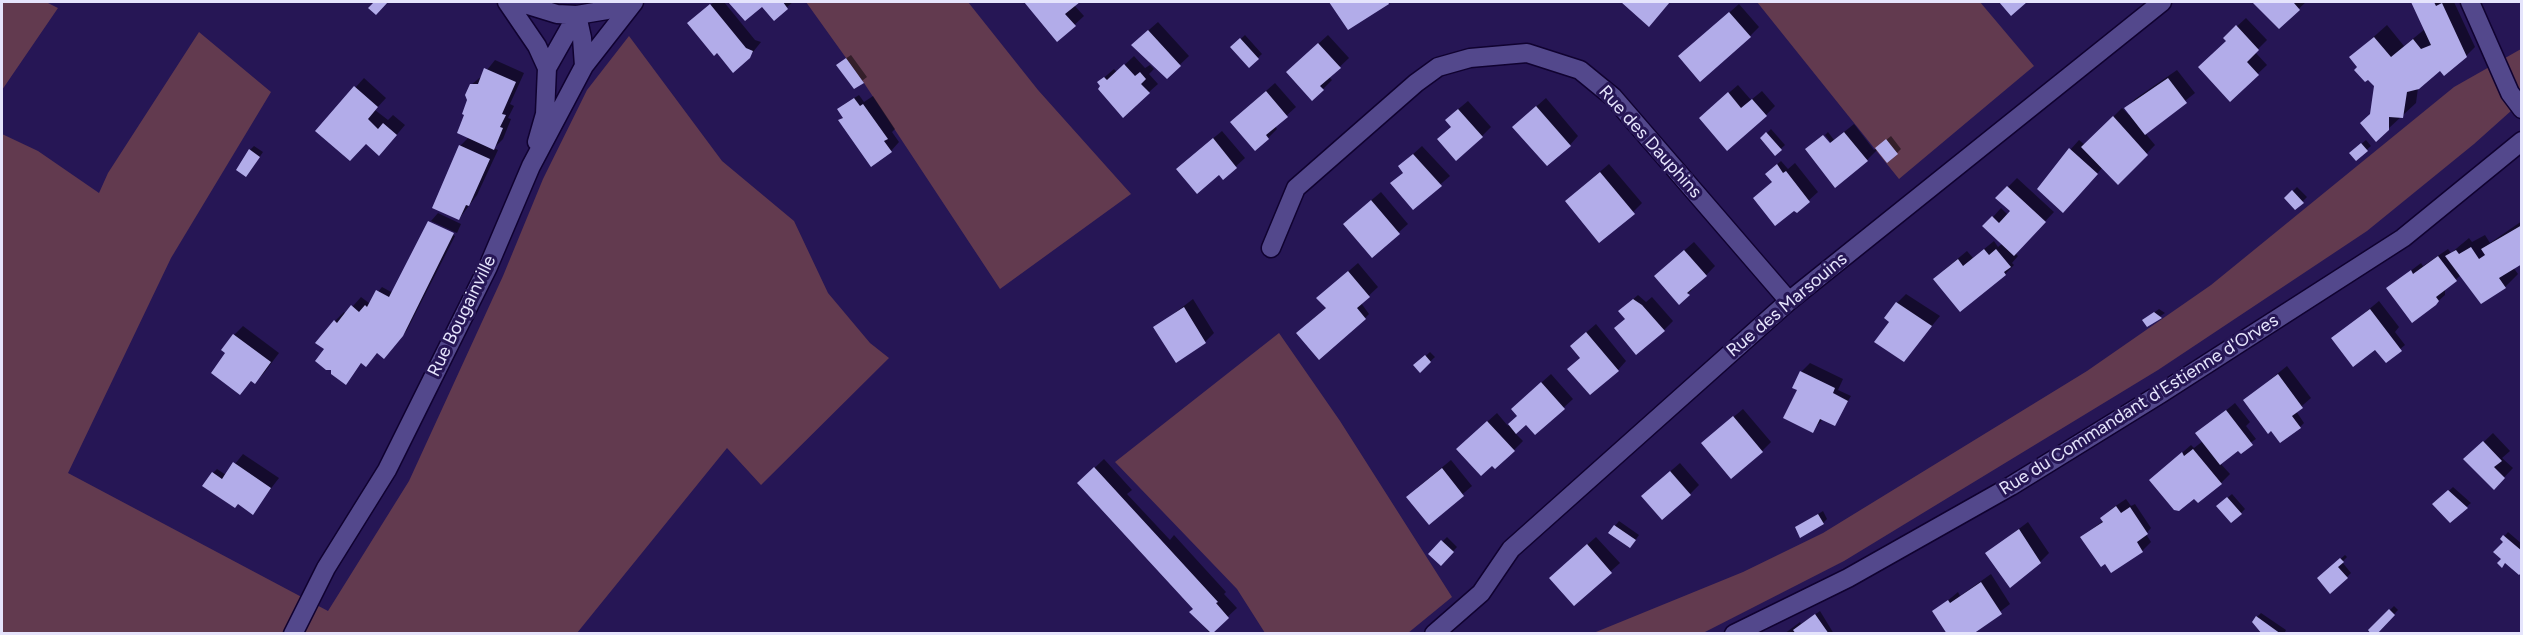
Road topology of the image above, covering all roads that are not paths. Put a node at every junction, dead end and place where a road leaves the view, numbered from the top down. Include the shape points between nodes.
1 (507, 2) edge
2 (518, 2) edge
3 (626, 2) edge
4 (634, 2) edge
5 (2162, 2) edge
6 (2470, 2) edge
7 (577, 15) junction
8 (584, 66) junction
9 (547, 68) junction
10 (2522, 109) edge
11 (2522, 141) edge
12 (531, 166) junction
13 (1271, 248) dead end
14 (1789, 301) junction
15 (293, 633) edge
16 (1434, 633) edge
17 (1734, 633) edge

1 - 9 street
2 - 7 street via 557,14
3 - 7 street
4 - 8 street, Rue Bougainville
5 - 14 street, Rue des Marsouins
6 - 10 street via 2510,93
7 - 8 street
7 - 9 street
8 - 12 street, Rue Bougainville
9 - 12 street via 545,114
11 - 17 street, Rue du Commandant d'Estienne d'Orves via 2403,238 2160,394 2011,486 1858,572
12 - 15 street, Rue Bougainville via 488,267 387,470 326,568
13 - 14 street, Rue des Dauphins via 1296,188 1416,83 1438,67 1470,58 1527,53 1580,70 1613,97
14 - 16 street, Rue des Marsouins via 1511,549 1481,593

